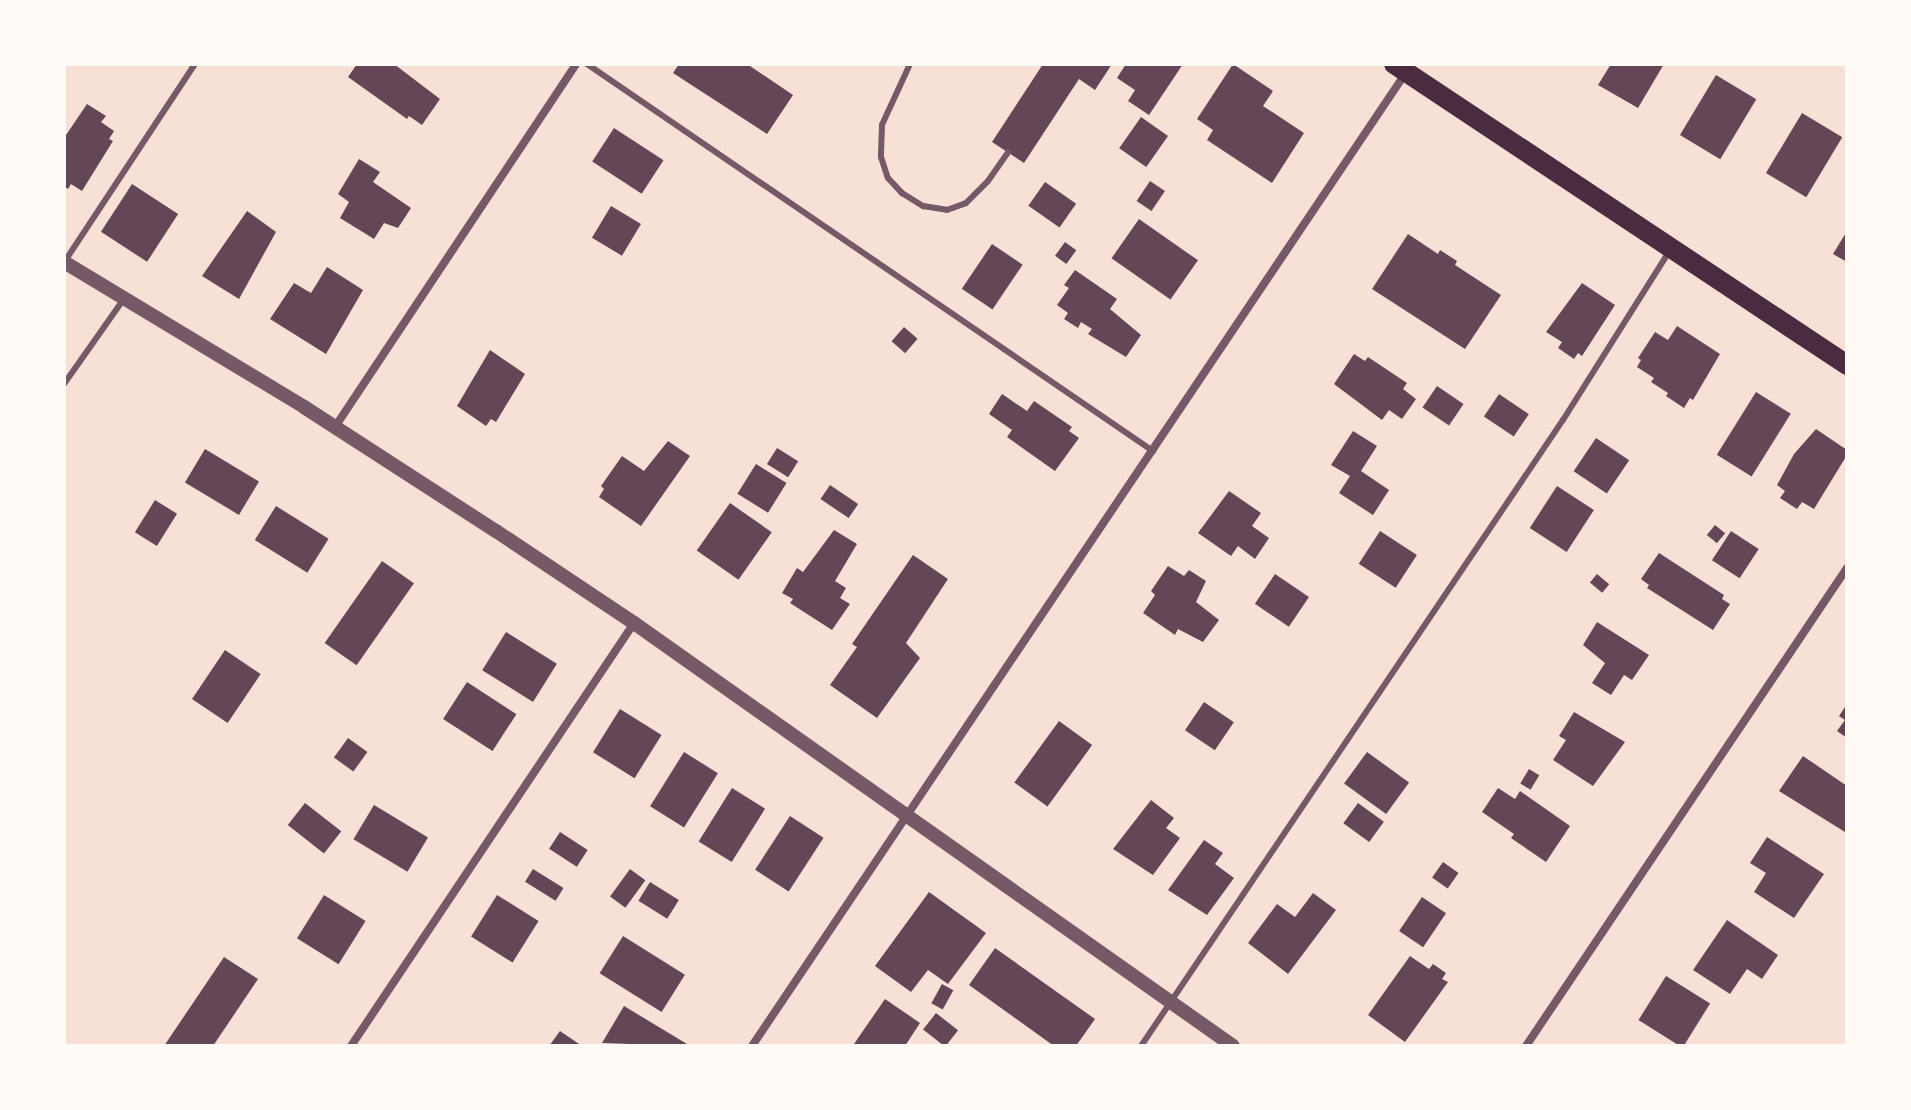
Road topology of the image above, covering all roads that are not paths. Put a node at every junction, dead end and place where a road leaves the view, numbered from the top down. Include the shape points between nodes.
1 (195, 64) edge
2 (576, 64) edge
3 (587, 64) edge
4 (910, 64) edge
5 (1404, 67) edge
6 (1008, 152) dead end
7 (1671, 248) junction
8 (64, 262) edge
9 (125, 297) junction
10 (1847, 365) edge
11 (67, 375) edge
12 (64, 384) edge
13 (335, 427) junction
14 (1153, 451) junction
15 (1847, 568) edge
16 (634, 623) junction
17 (908, 817) junction
18 (1172, 1002) junction
19 (351, 1046) edge
20 (752, 1046) edge
21 (1141, 1046) edge
22 (1233, 1046) edge
23 (1526, 1046) edge

1 - 8 lane
2 - 13 street
3 - 14 lane
4 - 6 lane via 882,125 881,157 888,178 902,193 923,206 947,210 966,203
5 - 7 main road
5 - 14 street
7 - 10 main road
7 - 18 lane via 1563,420
8 - 9 street
9 - 11 lane
9 - 13 street
11 - 12 lane
13 - 16 street
14 - 17 street
15 - 23 street
16 - 17 street
16 - 19 street
17 - 18 street
17 - 20 street
18 - 21 lane
18 - 22 street

